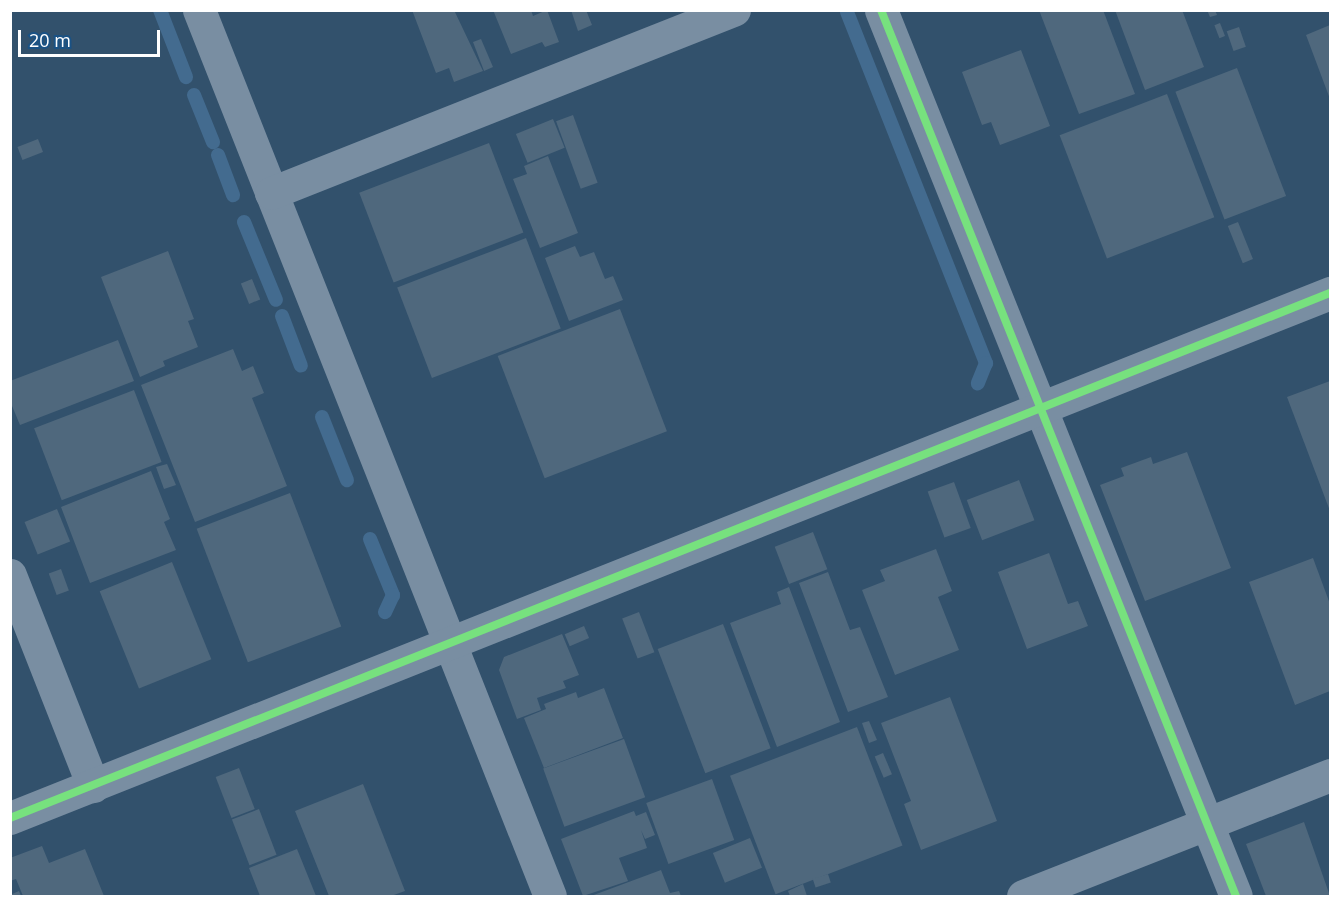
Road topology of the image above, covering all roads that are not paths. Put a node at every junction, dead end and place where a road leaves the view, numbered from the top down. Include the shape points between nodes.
1 (199, 10) edge
2 (734, 10) edge
3 (881, 10) edge
4 (271, 193) junction
5 (1330, 293) edge
6 (1041, 409) junction
7 (10, 575) edge
8 (450, 644) junction
9 (1330, 775) edge
10 (93, 786) junction
11 (10, 818) edge
12 (1207, 824) junction
13 (550, 897) edge
14 (1023, 897) edge
15 (1236, 897) edge

1 - 4 street
2 - 4 street
3 - 6 street
4 - 8 street
5 - 6 street
6 - 8 street
6 - 12 street
7 - 10 street
8 - 10 street
8 - 13 street
9 - 12 street
10 - 11 street
12 - 14 street
12 - 15 street

